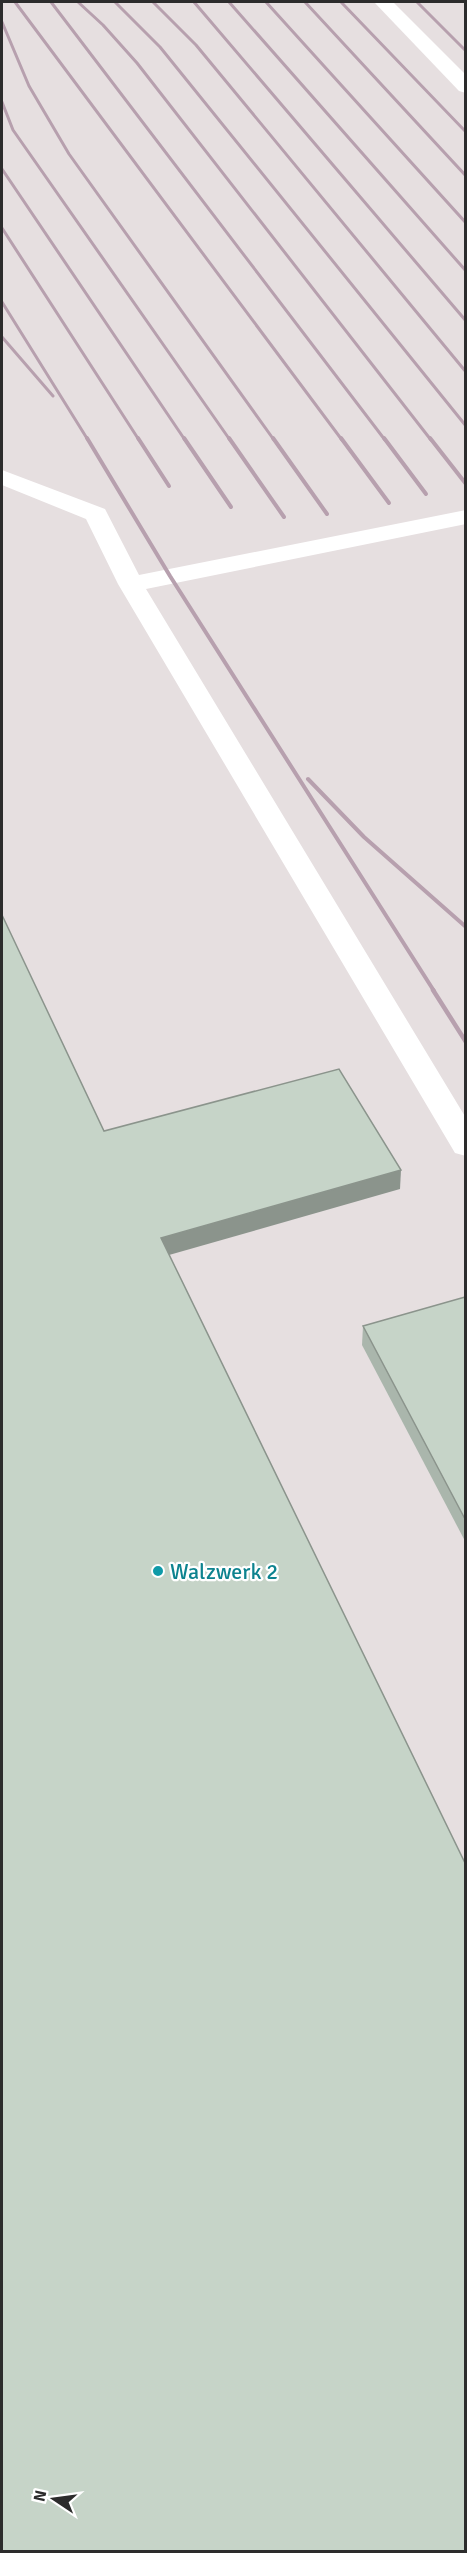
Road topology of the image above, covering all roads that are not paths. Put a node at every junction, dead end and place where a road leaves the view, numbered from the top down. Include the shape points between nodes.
1 (383, 2) edge
2 (465, 87) edge
3 (2, 477) edge
4 (465, 517) edge
5 (131, 584) junction
6 (465, 1145) edge

1 - 2 lane
3 - 5 lane via 96,514
4 - 5 lane
5 - 6 lane

